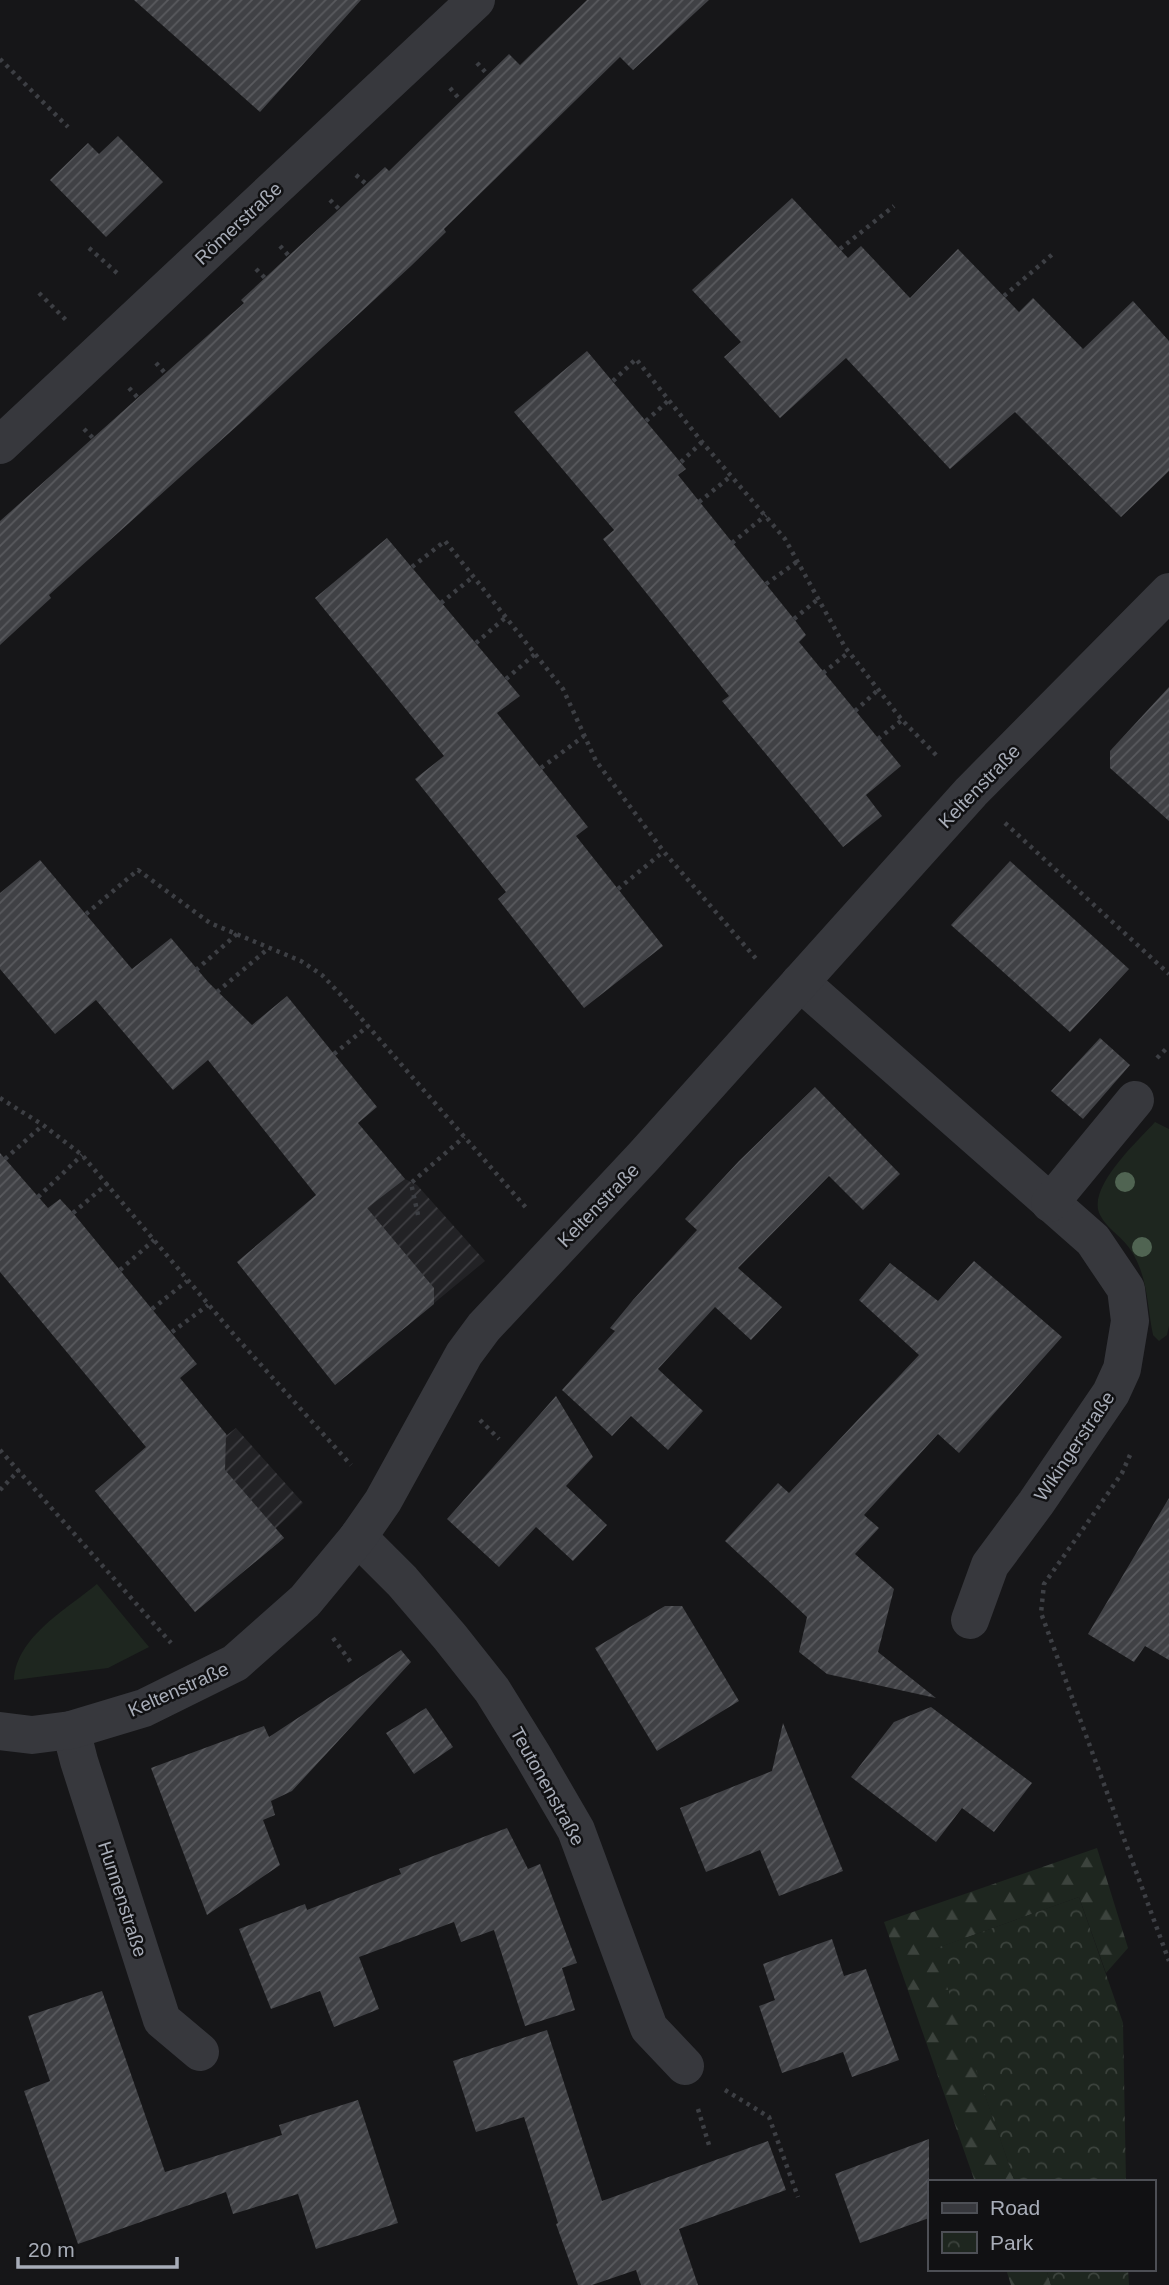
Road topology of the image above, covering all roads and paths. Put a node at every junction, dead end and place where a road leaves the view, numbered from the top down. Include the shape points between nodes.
1 (476, 0) edge
2 (0, 59) edge
3 (68, 127) dead end
4 (894, 206) dead end
5 (840, 249) dead end
6 (1055, 252) dead end
7 (1004, 296) dead end
8 (613, 381) dead end
9 (669, 400) junction
10 (646, 421) dead end
11 (702, 442) junction
12 (0, 445) edge
13 (681, 463) dead end
14 (731, 476) junction
15 (699, 502) dead end
16 (766, 515) junction
17 (732, 543) dead end
18 (798, 561) junction
19 (412, 567) dead end
20 (474, 576) junction
21 (766, 584) dead end
22 (1169, 592) edge
23 (818, 599) junction
24 (442, 603) dead end
25 (506, 617) junction
26 (794, 619) dead end
27 (476, 643) dead end
28 (849, 652) junction
29 (535, 654) junction
30 (823, 673) dead end
31 (506, 679) dead end
32 (878, 690) junction
33 (855, 711) dead end
34 (902, 720) junction
35 (584, 736) junction
36 (878, 739) dead end
37 (541, 768) dead end
38 (971, 792) junction
39 (664, 852) junction
40 (618, 889) dead end
41 (86, 914) dead end
42 (237, 934) junction
43 (268, 948) junction
44 (196, 970) dead end
45 (1169, 974) edge
46 (794, 989) junction
47 (217, 992) dead end
48 (368, 1026) junction
49 (334, 1054) dead end
50 (0, 1098) edge
51 (1135, 1100) dead end
52 (43, 1125) junction
53 (464, 1137) junction
54 (82, 1155) junction
55 (5, 1159) dead end
56 (108, 1184) junction
57 (38, 1197) dead end
58 (1050, 1203) junction
59 (73, 1213) dead end
60 (418, 1215) dead end
61 (154, 1240) junction
62 (559, 1246) junction
63 (120, 1270) dead end
64 (187, 1280) junction
65 (208, 1305) junction
66 (152, 1309) dead end
67 (172, 1332) dead end
68 (0, 1450) edge
69 (1132, 1450) dead end
70 (19, 1470) junction
71 (0, 1490) edge
72 (383, 1501) junction
73 (358, 1537) junction
74 (970, 1620) dead end
75 (204, 1680) junction
76 (71, 1730) junction
77 (0, 1731) edge
78 (1169, 1961) edge
79 (200, 2052) dead end
80 (685, 2066) joint
81 (798, 2197) dead end

1 - 12 street, Römerstraße
2 - 3 path
4 - 5 path
6 - 7 path
8 - 9 path via 636,359
9 - 10 path
9 - 11 path
11 - 13 path
11 - 14 path
14 - 15 path
14 - 16 path
16 - 17 path
16 - 18 path
18 - 21 path
18 - 23 path
19 - 20 path via 445,541
20 - 24 path
20 - 25 path
22 - 38 street, Keltenstraße
23 - 26 path
23 - 28 path
25 - 27 path
25 - 29 path
28 - 30 path
28 - 32 path
29 - 31 path
29 - 35 path via 563,689
32 - 33 path
32 - 34 path
34 - 36 path
34 - 38 path
35 - 37 path
35 - 39 path via 596,761
38 - 45 path
38 - 46 street, Keltenstraße
39 - 40 path
39 - 46 path
41 - 42 path via 138,870 210,923
42 - 43 path
42 - 44 path
43 - 47 path
43 - 48 path via 322,975
46 - 58 street, Wikingerstraße
46 - 62 street, Keltenstraße
48 - 49 path
48 - 53 path
50 - 52 path
51 - 58 street
52 - 54 path
52 - 55 path
53 - 60 path via 411,1183
53 - 62 path
54 - 56 path
54 - 57 path
56 - 59 path
56 - 61 path
58 - 74 street, Wikingerstraße via 1093,1240 1126,1289 1130,1321 1122,1369 1111,1393 990,1565
61 - 63 path
61 - 64 path
62 - 72 street, Keltenstraße via 464,1354
64 - 65 path
64 - 66 path
65 - 67 path
65 - 72 path
68 - 70 path
69 - 78 path via 1122,1473 1044,1584 1041,1613
70 - 71 path
70 - 75 path
72 - 73 street, Keltenstraße
73 - 75 street, Keltenstraße via 305,1601 236,1663
73 - 80 street, Teutonenstraße via 458,1647 492,1690 533,1756 576,1830 649,2028
75 - 76 street, Keltenstraße via 144,1708
76 - 77 street, Keltenstraße via 32,1735
76 - 79 street, Hunnenstraße via 162,2020
80 - 81 path via 769,2117

